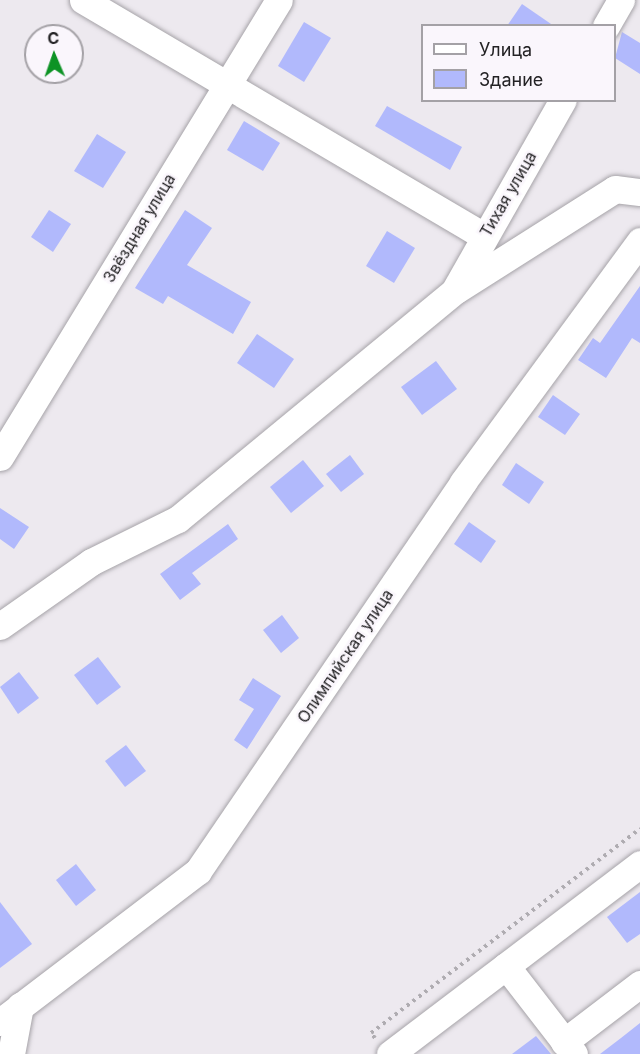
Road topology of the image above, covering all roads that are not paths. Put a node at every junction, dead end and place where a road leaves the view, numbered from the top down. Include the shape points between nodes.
1 (83, 0) edge
2 (279, 0) edge
3 (621, 0) edge
4 (607, 24) edge
5 (229, 84) junction
6 (561, 102) edge
7 (640, 192) edge
8 (483, 236) junction
9 (640, 241) edge
10 (456, 290) junction
11 (0, 457) edge
12 (0, 626) edge
13 (640, 864) edge
14 (506, 966) junction
15 (640, 984) edge
16 (10, 1014) edge
17 (569, 1048) edge
18 (386, 1051) edge
19 (10, 1054) edge

1 - 5 street
2 - 5 street, Звёздная улица
3 - 4 street
5 - 8 street
5 - 11 street, Звёздная улица
6 - 8 street, Тихая улица
7 - 10 street via 615,189
8 - 10 street, Тихая улица
9 - 16 street, Олимпийская улица via 463,482 198,871
10 - 12 street via 178,519 91,562
13 - 14 street
14 - 17 street
14 - 18 street
15 - 17 street
16 - 19 street

